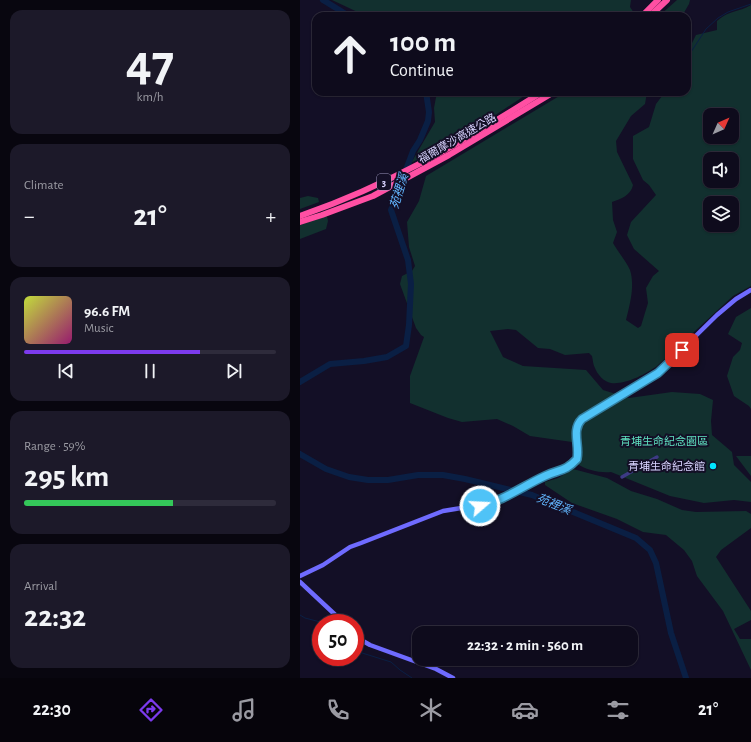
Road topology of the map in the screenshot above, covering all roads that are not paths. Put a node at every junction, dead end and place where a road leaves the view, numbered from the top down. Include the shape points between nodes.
1 (658, 0) edge
2 (667, 0) edge
3 (646, 12) edge
4 (654, 12) edge
5 (536, 96) edge
6 (547, 96) edge
7 (448, 153) junction
8 (321, 212) junction
9 (300, 216) edge
10 (300, 222) edge
11 (751, 290) edge
12 (657, 457) dead end
13 (622, 477) dead end
14 (300, 576) edge
15 (300, 582) edge
16 (334, 614) edge
17 (364, 642) edge
18 (454, 678) edge

1 - 3 highway
2 - 4 highway
5 - 7 highway, 福爾摩沙高速公路 / 3
6 - 7 highway, 福爾摩沙高速公路 / 3
7 - 8 highway, 福爾摩沙高速公路 / 3
8 - 9 highway, 福爾摩沙高速公路 / 3
8 - 10 highway, 福爾摩沙高速公路 / 3
11 - 14 main road via 717,315 658,373 582,419 576,433 577,459 566,469 492,503 443,511 350,547 323,565
12 - 13 street
15 - 16 main road
17 - 18 main road

